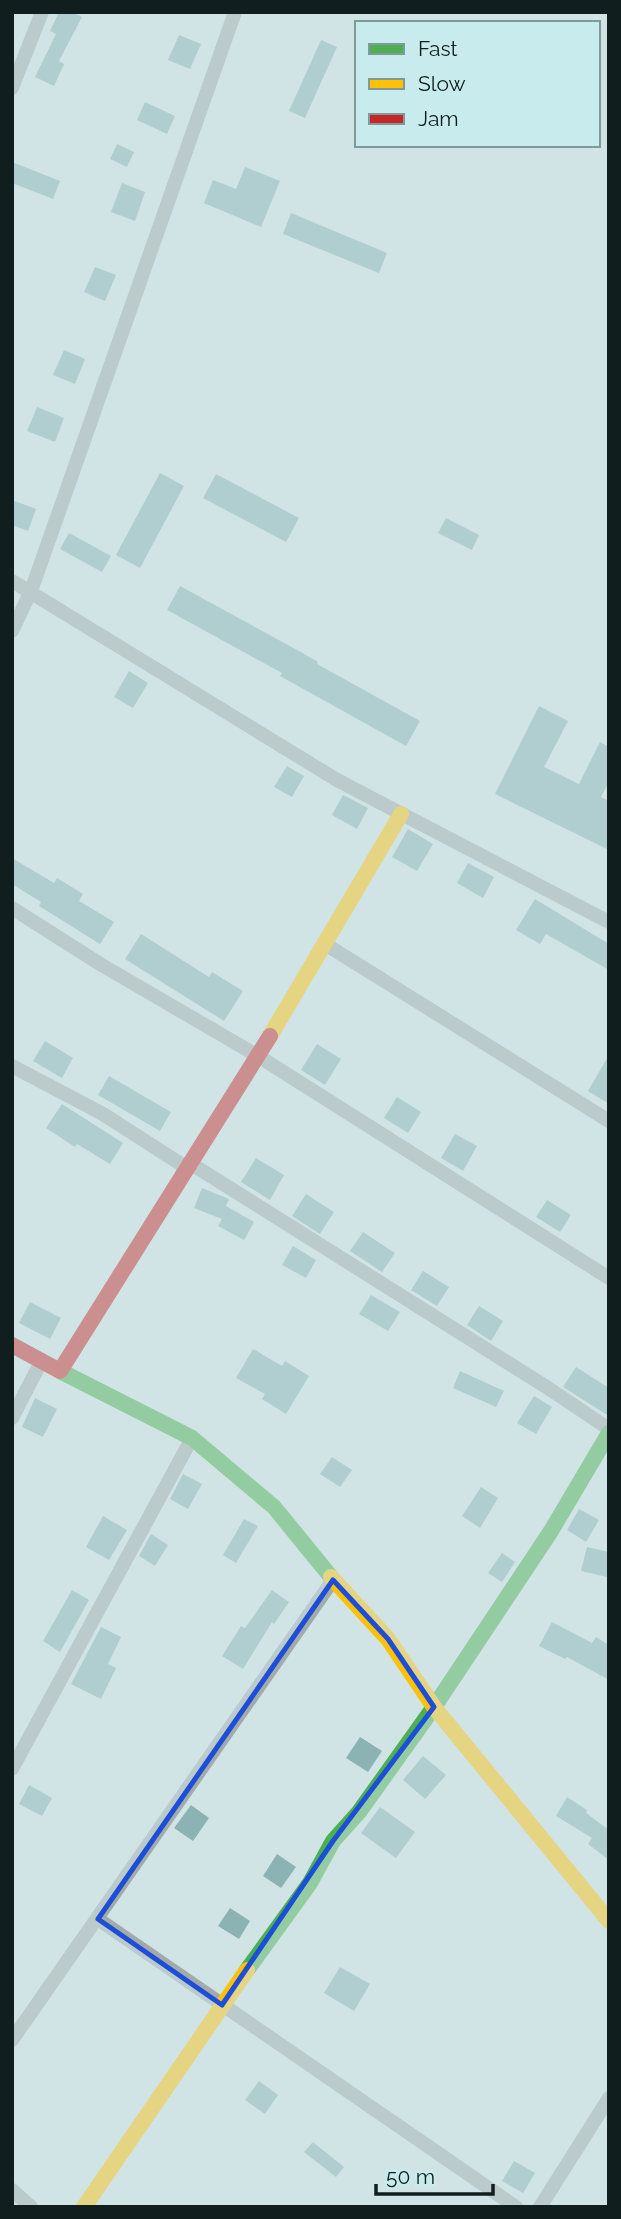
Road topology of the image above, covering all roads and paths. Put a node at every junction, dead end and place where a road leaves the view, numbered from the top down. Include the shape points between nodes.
1 (42, 12) edge
2 (235, 12) edge
3 (13, 85) edge
4 (12, 581) edge
5 (31, 592) junction
6 (12, 631) edge
7 (401, 814) junction
8 (12, 908) edge
9 (609, 922) edge
10 (325, 944) junction
11 (258, 1056) junction
12 (12, 1066) edge
13 (609, 1121) edge
14 (189, 1166) junction
15 (609, 1278) edge
16 (12, 1345) edge
17 (42, 1360) junction
18 (60, 1371) junction
19 (12, 1418) edge
20 (609, 1431) edge
21 (192, 1438) junction
22 (333, 1580) junction
23 (434, 1707) junction
24 (12, 1769) edge
25 (99, 1919) junction
26 (609, 1921) edge
27 (222, 2005) junction
28 (12, 2040) edge
29 (609, 2098) edge
30 (12, 2190) edge
31 (31, 2207) edge
32 (84, 2207) edge
33 (516, 2207) edge
34 (540, 2207) edge

1 - 3 street
2 - 5 street
4 - 5 street
5 - 6 street
5 - 7 street via 337,780
7 - 9 street
7 - 10 street
8 - 11 street
10 - 11 street
10 - 13 street
11 - 14 street
11 - 15 street
12 - 14 street
14 - 18 street
14 - 20 street via 548,1388
16 - 17 street
17 - 18 street
17 - 19 street
18 - 21 street
20 - 23 street via 551,1531
21 - 22 street via 274,1507
21 - 24 street
22 - 23 street via 388,1639
22 - 25 street
23 - 26 street
23 - 27 street via 333,1842 310,1883
25 - 27 street
25 - 28 street
27 - 32 street
27 - 33 street
29 - 34 street
30 - 31 street

